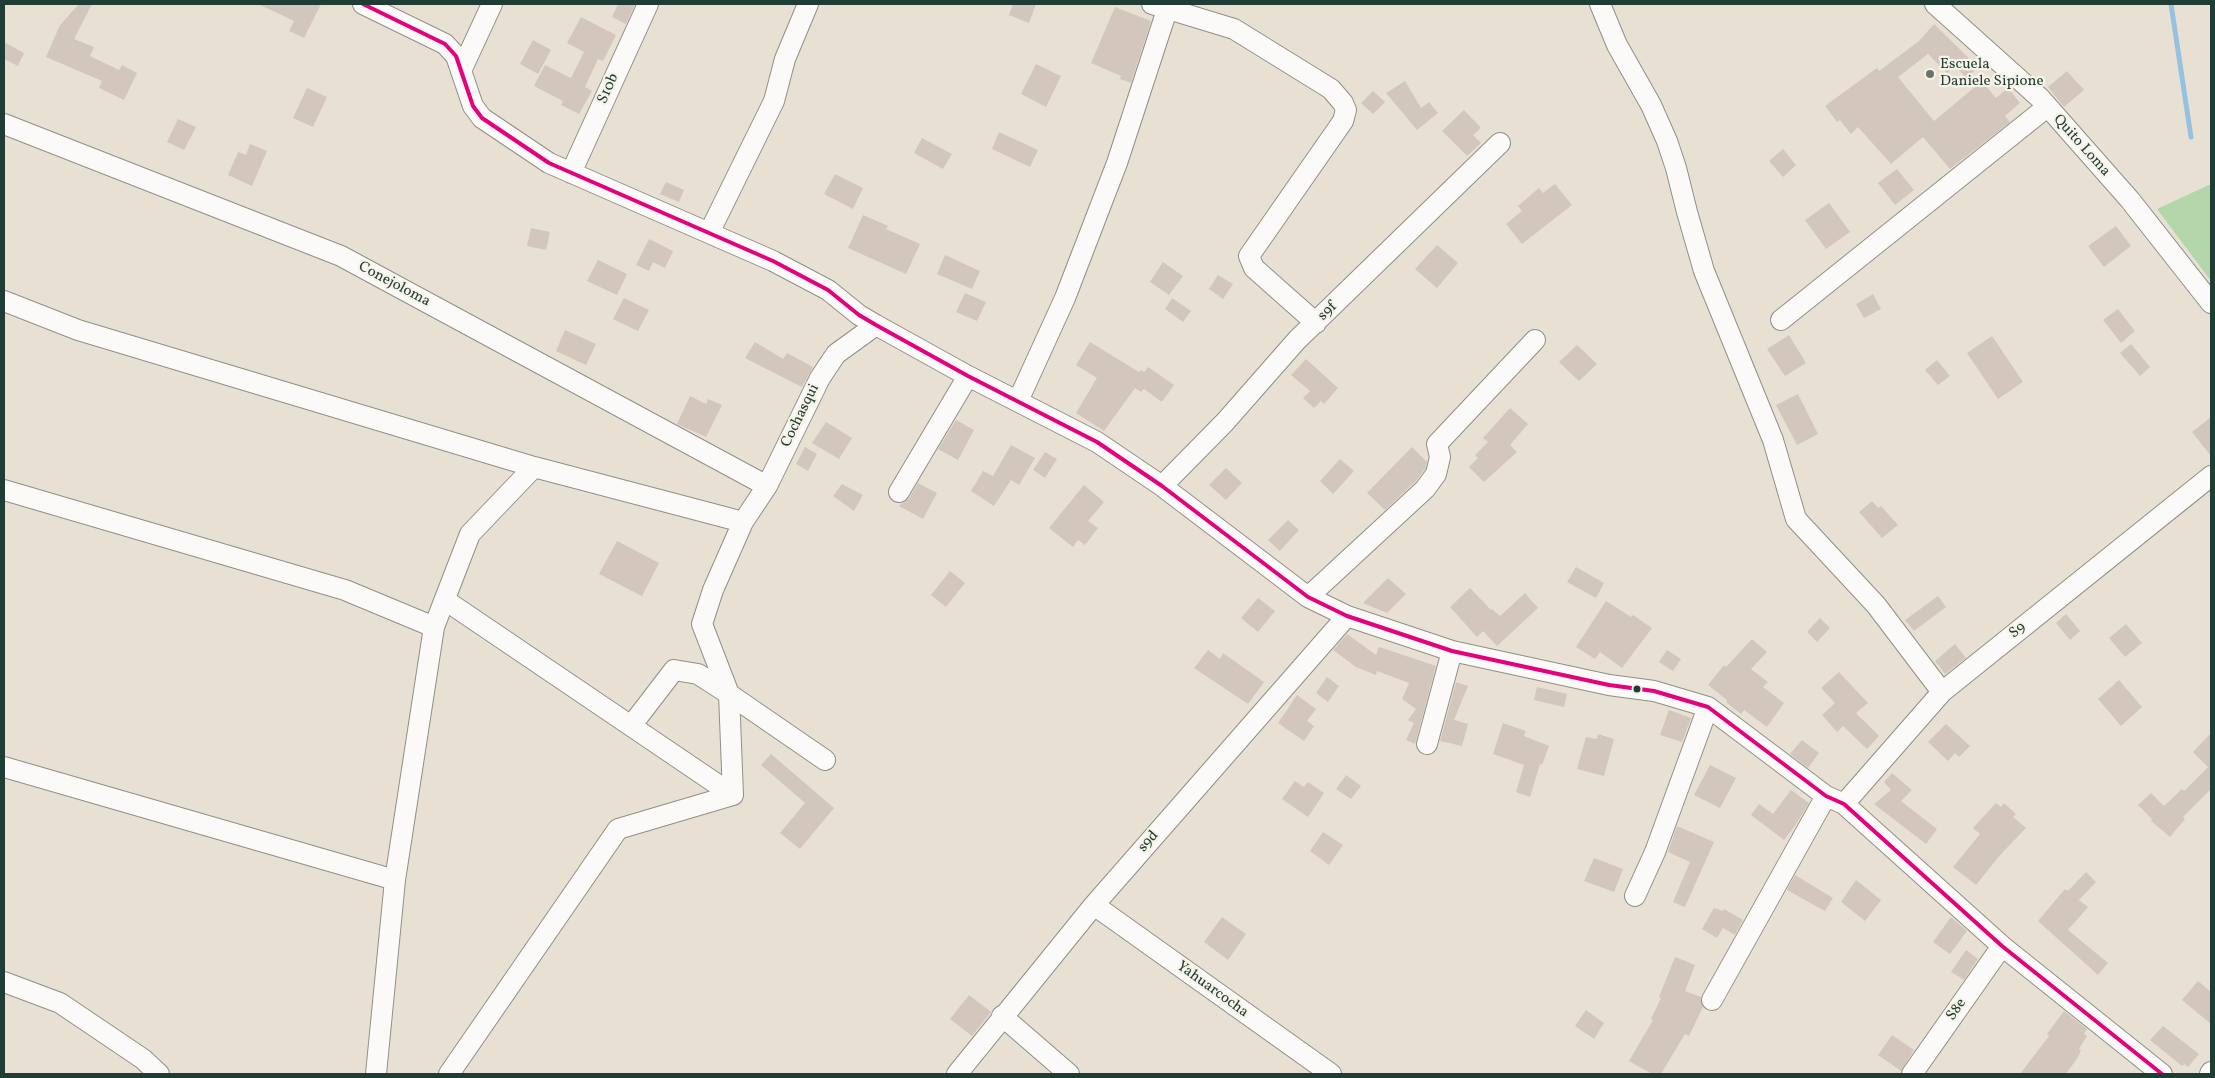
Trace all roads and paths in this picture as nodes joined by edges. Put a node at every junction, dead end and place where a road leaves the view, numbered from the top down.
1 (363, 4) edge
2 (492, 4) edge
3 (648, 4) edge
4 (808, 4) edge
5 (1600, 4) edge
6 (1935, 4) edge
7 (1160, 7) edge
8 (461, 71) junction
9 (2047, 107) junction
10 (4, 124) edge
11 (1500, 143) dead end
12 (571, 174) junction
13 (709, 233) junction
14 (4, 301) edge
15 (2211, 303) edge
16 (1781, 320) dead end
17 (1316, 323) junction
18 (876, 325) junction
19 (1535, 340) dead end
20 (968, 376) junction
21 (1018, 401) junction
22 (534, 467) junction
23 (2211, 476) edge
24 (767, 486) junction
25 (1162, 486) junction
26 (4, 490) edge
27 (899, 492) dead end
28 (744, 522) junction
29 (1308, 597) junction
30 (444, 600) junction
31 (1347, 616) junction
32 (434, 627) junction
33 (1452, 651) junction
34 (1942, 692) junction
35 (729, 694) junction
36 (1708, 707) junction
37 (631, 726) junction
38 (1427, 744) dead end
39 (825, 760) dead end
40 (4, 767) edge
41 (733, 795) junction
42 (1835, 800) junction
43 (395, 880) junction
44 (1635, 896) dead end
45 (1094, 905) junction
46 (2002, 946) junction
47 (4, 982) edge
48 (1712, 1000) dead end
49 (1002, 1016) junction
50 (159, 1074) edge
51 (376, 1074) edge
52 (449, 1074) edge
53 (957, 1074) edge
54 (1069, 1074) edge
55 (1332, 1074) edge
56 (1912, 1074) edge
57 (2162, 1074) edge

1 - 8 street
2 - 8 street
3 - 12 street, S10b
4 - 13 street
5 - 34 street
6 - 9 street, Quito Loma
7 - 17 street
7 - 21 street
8 - 12 street
9 - 15 street, Quito Loma
9 - 16 street
10 - 24 street, Conejoloma
11 - 17 street, s9f
12 - 13 street
13 - 18 street
14 - 22 street
17 - 25 street, s9f
18 - 20 street
18 - 24 street, Cochasqui
19 - 29 street
20 - 21 street
20 - 27 street
21 - 25 street
22 - 28 street
22 - 30 street
23 - 34 street, S9
24 - 28 street, Cochasqui
25 - 29 street
26 - 32 street
28 - 35 street, Cochasqui
29 - 31 street
30 - 32 street
30 - 37 street
31 - 33 street
31 - 45 street, s9d
32 - 43 street
33 - 36 street
33 - 38 street
34 - 42 street, S9
35 - 37 street
35 - 39 street
35 - 41 street, Cochasqui
36 - 42 street
36 - 44 street
37 - 41 street
40 - 43 street
41 - 52 street
42 - 46 street
42 - 48 street, S9
43 - 51 street
45 - 49 street, s9d
45 - 55 street, Yahuarcocha
46 - 56 street, S8e
46 - 57 street
47 - 50 street
49 - 53 street, s9d
49 - 54 street

